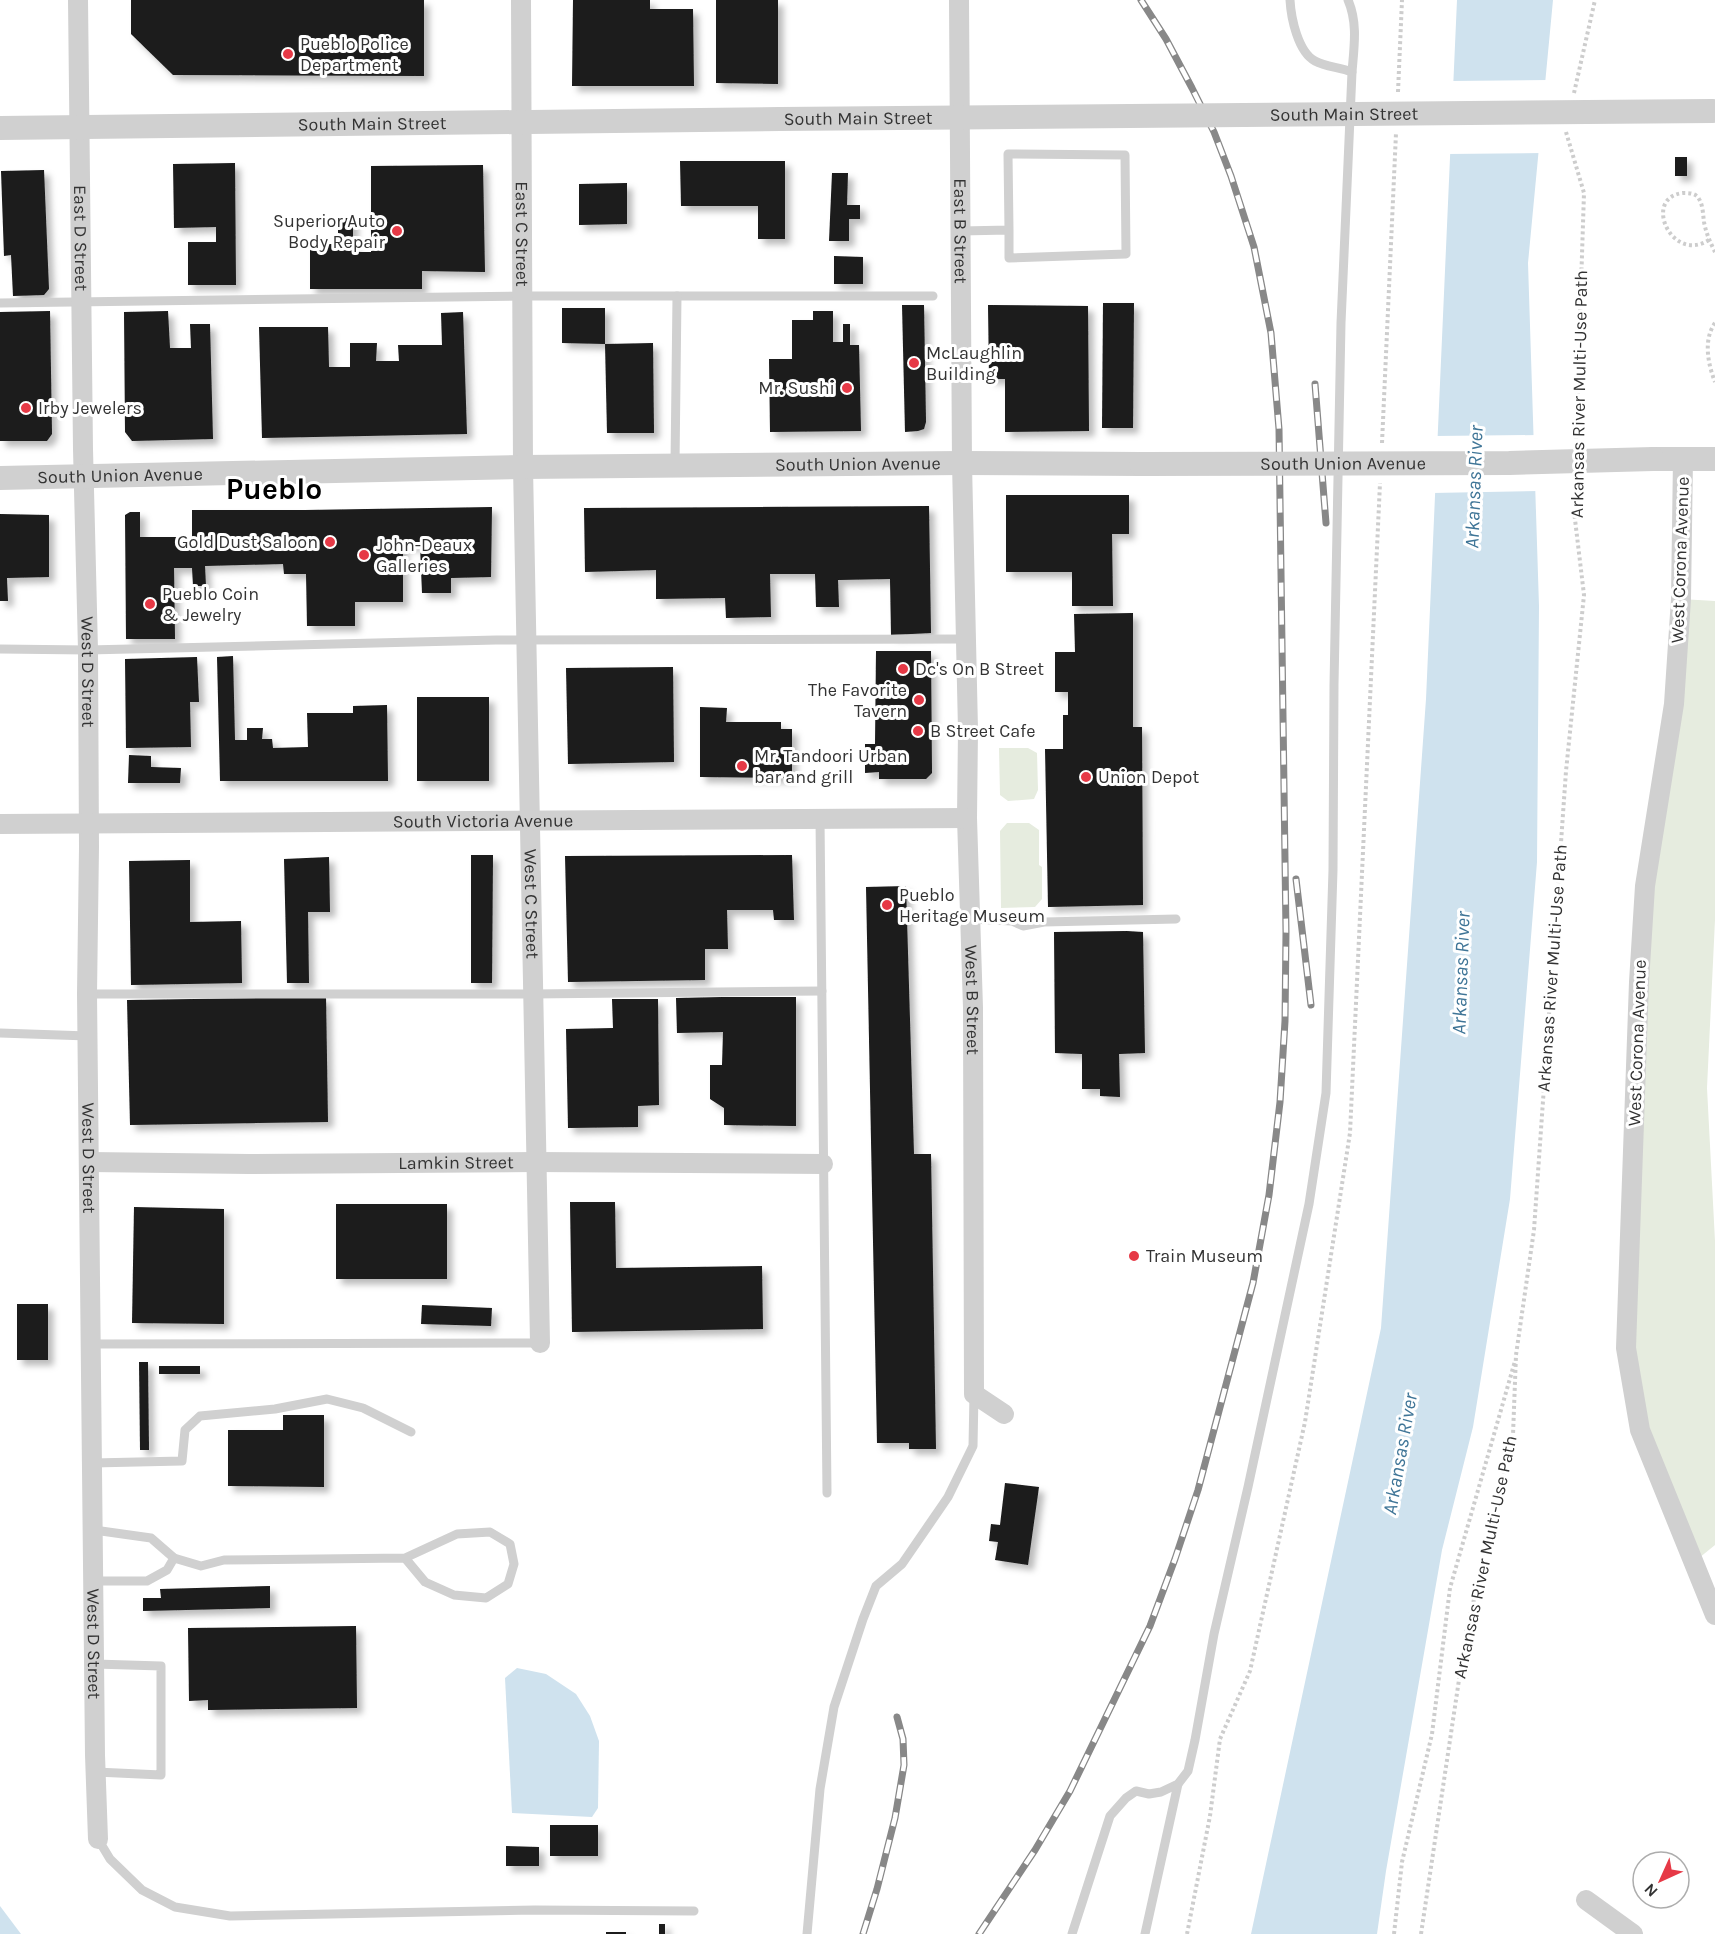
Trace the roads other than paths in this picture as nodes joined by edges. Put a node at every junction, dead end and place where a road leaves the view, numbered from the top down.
1 (78, 0) edge
2 (521, 0) edge
3 (959, 0) edge
4 (1290, 0) edge
5 (1348, 0) edge
6 (1355, 0) edge
7 (1354, 13) junction
8 (1352, 72) junction
9 (1714, 111) edge
10 (522, 122) junction
11 (80, 127) junction
12 (0, 128) edge
13 (1008, 230) junction
14 (961, 231) junction
15 (523, 296) junction
16 (677, 296) junction
17 (933, 296) dead end
18 (0, 303) edge
19 (82, 303) junction
20 (1683, 458) junction
21 (1715, 459) edge
22 (962, 463) junction
23 (675, 465) junction
24 (523, 467) junction
25 (84, 477) junction
26 (0, 478) edge
27 (965, 639) junction
28 (526, 640) junction
29 (0, 650) edge
30 (88, 650) junction
31 (967, 818) junction
32 (820, 819) junction
33 (529, 821) junction
34 (0, 824) edge
35 (89, 824) junction
36 (970, 919) junction
37 (1176, 919) dead end
38 (822, 991) junction
39 (87, 994) junction
40 (532, 994) junction
41 (0, 1033) edge
42 (88, 1036) junction
43 (90, 1162) junction
44 (536, 1162) junction
45 (823, 1164) junction
46 (540, 1343) joint
47 (92, 1344) junction
48 (975, 1394) junction
49 (1004, 1414) dead end
50 (411, 1432) dead end
51 (93, 1463) junction
52 (827, 1493) dead end
53 (94, 1530) junction
54 (174, 1558) junction
55 (405, 1558) junction
56 (94, 1581) junction
57 (1715, 1615) edge
58 (95, 1664) junction
59 (96, 1772) junction
60 (1178, 1784) junction
61 (98, 1839) joint
62 (1586, 1900) dead end
63 (694, 1911) dead end
64 (807, 1934) edge
65 (1072, 1934) edge
66 (1145, 1934) edge
67 (1633, 1934) edge

1 - 11 street, East D Street
2 - 10 street, East C Street
3 - 14 street, East B Street
4 - 8 lane
5 - 7 lane
6 - 7 lane
7 - 8 lane
8 - 60 lane
9 - 10 street, South Main Street, bridge
10 - 11 street, South Main Street
10 - 15 street, East C Street
11 - 12 street, South Main Street
11 - 19 street, East D Street
13 - 13 lane
13 - 14 lane
14 - 22 street, East B Street
15 - 16 lane
15 - 19 lane
15 - 24 street, East C Street
16 - 17 lane
16 - 23 lane
18 - 19 lane
19 - 25 street, East D Street
20 - 21 street, South Union Avenue
20 - 22 street, South Union Avenue, bridge
20 - 57 street, West Corona Avenue
22 - 23 street, South Union Avenue
22 - 27 street, West B Street
23 - 24 street, South Union Avenue
24 - 25 street, South Union Avenue
24 - 28 street, West C Street
25 - 26 street, South Union Avenue
25 - 30 street, West D Street
27 - 28 lane
27 - 31 street, West B Street
28 - 30 lane
28 - 33 street, West C Street
29 - 30 lane
30 - 35 street, West D Street
31 - 32 street, South Victoria Avenue
31 - 36 street, West B Street
32 - 33 street, South Victoria Avenue
32 - 38 lane
33 - 35 street, South Victoria Avenue
33 - 40 street, West C Street
34 - 35 street, South Victoria Avenue
35 - 39 street, West D Street
36 - 37 lane
36 - 48 street, West B Street
38 - 40 lane
38 - 45 lane
39 - 40 lane
39 - 42 street, West D Street
40 - 44 street, West C Street
41 - 42 lane
42 - 43 street, West D Street
43 - 44 street, Lamkin Street
43 - 47 street, West D Street
44 - 45 street, Lamkin Street
44 - 46 street, West C Street
45 - 52 lane
46 - 47 lane
47 - 51 street, West D Street
48 - 49 street
48 - 64 lane
50 - 51 lane
51 - 53 street, West D Street
53 - 54 lane
53 - 56 street, West D Street
54 - 55 lane
54 - 56 lane
55 - 55 lane
56 - 58 street, West D Street
58 - 59 street, West D Street
58 - 59 lane
59 - 61 street, West D Street
60 - 65 lane
60 - 66 lane
61 - 63 lane
62 - 67 street

